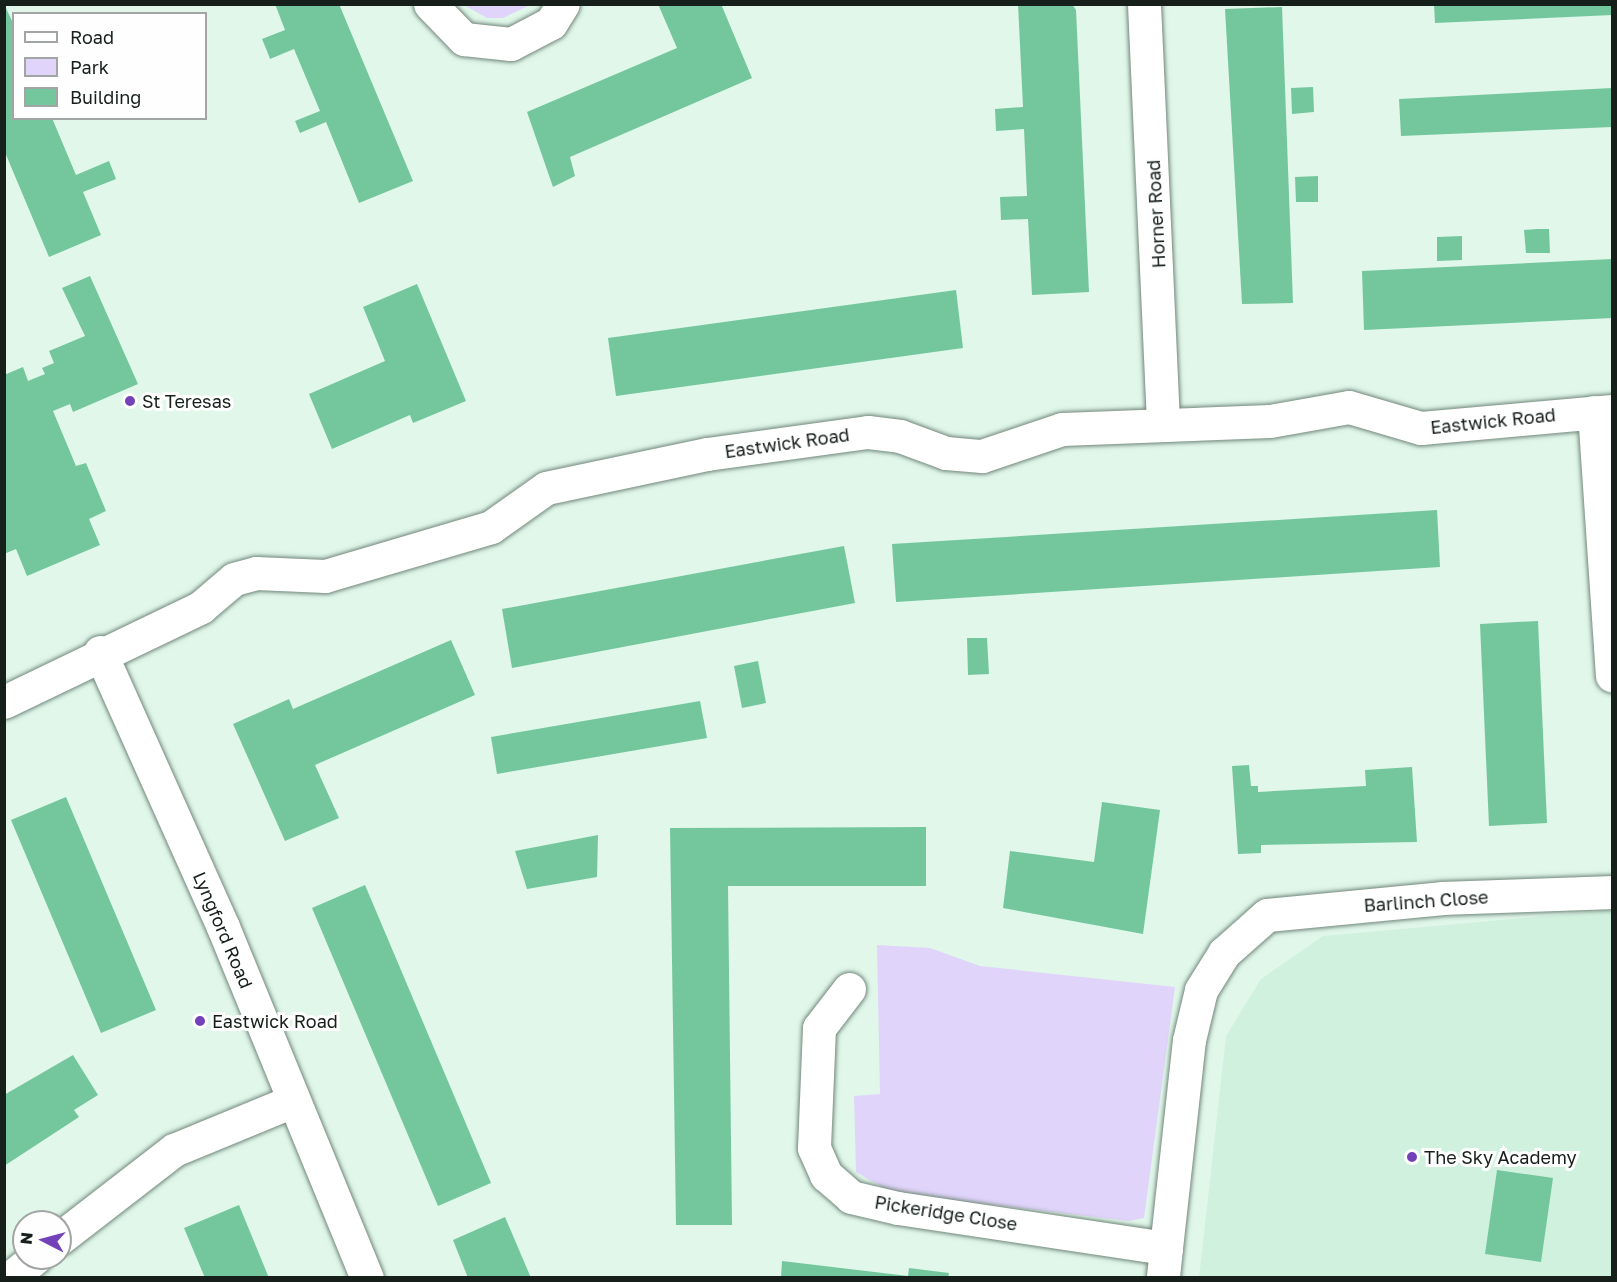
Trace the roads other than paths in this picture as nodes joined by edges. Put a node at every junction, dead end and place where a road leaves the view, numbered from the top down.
1 (430, 4) edge
2 (562, 4) edge
3 (1144, 4) edge
4 (1603, 411) edge
5 (1163, 424) junction
6 (100, 652) junction
7 (1612, 675) edge
8 (4, 702) edge
9 (1612, 892) edge
10 (1246, 933) joint
11 (849, 988) dead end
12 (293, 1101) junction
13 (72, 1229) edge
14 (1164, 1263) edge
15 (367, 1278) edge

1 - 2 street
3 - 5 street, Horner Road
4 - 5 street, Eastwick Road
4 - 7 street
5 - 6 street, Eastwick Road
6 - 8 street, Eastwick Road
6 - 12 street, Lyngford Road
9 - 10 street, Barlinch Close
10 - 14 street, Pickeridge Close
11 - 14 street, Pickeridge Close
12 - 13 street
12 - 15 street, Lyngford Road

